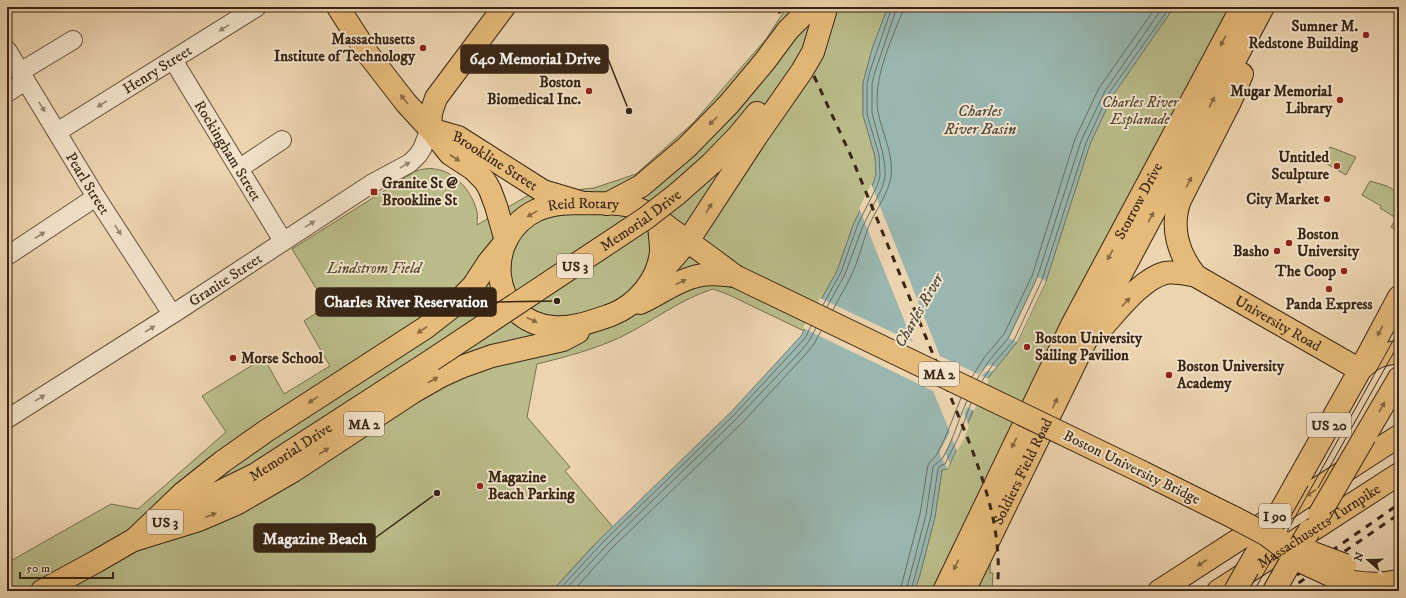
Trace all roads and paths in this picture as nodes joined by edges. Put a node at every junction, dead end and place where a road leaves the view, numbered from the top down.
1 (338, 7) edge
2 (504, 7) edge
3 (1242, 7) edge
4 (1264, 7) edge
5 (819, 8) edge
6 (250, 9) edge
7 (72, 40) dead end
8 (7, 50) edge
9 (173, 60) junction
10 (23, 76) junction
11 (7, 93) edge
12 (430, 129) junction
13 (57, 132) junction
14 (282, 140) dead end
15 (240, 168) junction
16 (96, 196) junction
17 (583, 203) junction
18 (607, 204) junction
19 (659, 221) junction
20 (283, 241) junction
21 (506, 241) junction
22 (688, 241) junction
23 (1179, 246) junction
24 (7, 256) edge
25 (736, 276) junction
26 (1196, 276) junction
27 (1143, 284) junction
28 (641, 294) junction
29 (1399, 297) edge
30 (620, 311) junction
31 (172, 314) junction
32 (598, 319) junction
33 (1080, 351) junction
34 (1399, 352) edge
35 (1360, 370) junction
36 (1399, 378) edge
37 (1038, 395) joint
38 (7, 419) edge
39 (1399, 436) edge
40 (1399, 474) edge
41 (1267, 535) junction
42 (134, 540) junction
43 (1297, 552) junction
44 (1399, 566) edge
45 (1338, 570) junction
46 (1399, 581) edge
47 (42, 591) edge
48 (944, 591) edge
49 (964, 591) edge
50 (1159, 591) edge
51 (1218, 591) edge
52 (1235, 591) edge
53 (1274, 591) edge
54 (1344, 591) edge

12 -> 1 main road, Brookline Street
2 - 12 main road
3 -> 37 main road, Storrow Drive
23 -> 4 main road
33 -> 4 main road, Storrow Drive
5 -> 18 main road
22 -> 5 main road
5 - 42 main road, Memorial Drive / US 3
6 -> 9 street, Henry Street
7 - 10 street
8 - 10 street, Pearl Street
9 -> 13 street, Henry Street
9 - 15 street, Rockingham Street
10 - 11 street
10 -> 13 street, Pearl Street
12 - 17 main road, Brookline Street
20 -> 12 street, Granite Street
12 -> 21 main road, Brookline Street
13 - 16 street, Pearl Street
14 - 15 street
15 - 20 street, Rockingham Street
24 -> 16 street
16 -> 31 street, Pearl Street
17 - 18 main road, Reid Rotary / MA 2
17 -> 21 main road, Reid Rotary / MA 2
18 - 19 main road, Reid Rotary / MA 2
19 - 22 main road, Boston University Bridge / MA 2
19 - 28 main road, Reid Rotary
20 - 31 street, Granite Street
21 -> 32 main road, Reid Rotary
21 -> 42 main road, MA 2
22 - 25 main road, Boston University Bridge / MA 2
22 - 28 main road
23 - 26 main road
23 - 27 main road
30 -> 25 main road, Boston University Bridge / MA 2
25 - 41 main road, Boston University Bridge / MA 2, bridge
26 - 27 main road
26 - 35 main road, University Road
33 -> 27 main road
28 - 30 main road, Reid Rotary
29 -> 35 main road, US 20
30 - 32 main road, Reid Rotary / MA 2
38 -> 31 street, Granite Street
42 -> 32 main road, MA 2
49 -> 33 main road, Soldiers Field Road
34 - 35 main road
35 - 41 main road, US 20, bridge
43 -> 36 main road, US 20, bridge
37 -> 48 main road, Soldiers Field Road
39 -> 50 main road, Massachusetts Turnpike / I 90
40 - 51 main road, Massachusetts Turnpike / I 90
41 - 43 main road, MA 2, bridge
41 - 52 main road, US 20, bridge
42 - 47 main road, Memorial Drive / US 3
43 - 45 main road, bridge
43 - 53 main road, US 20, bridge
44 - 45 main road
45 - 46 main road
45 - 54 street

